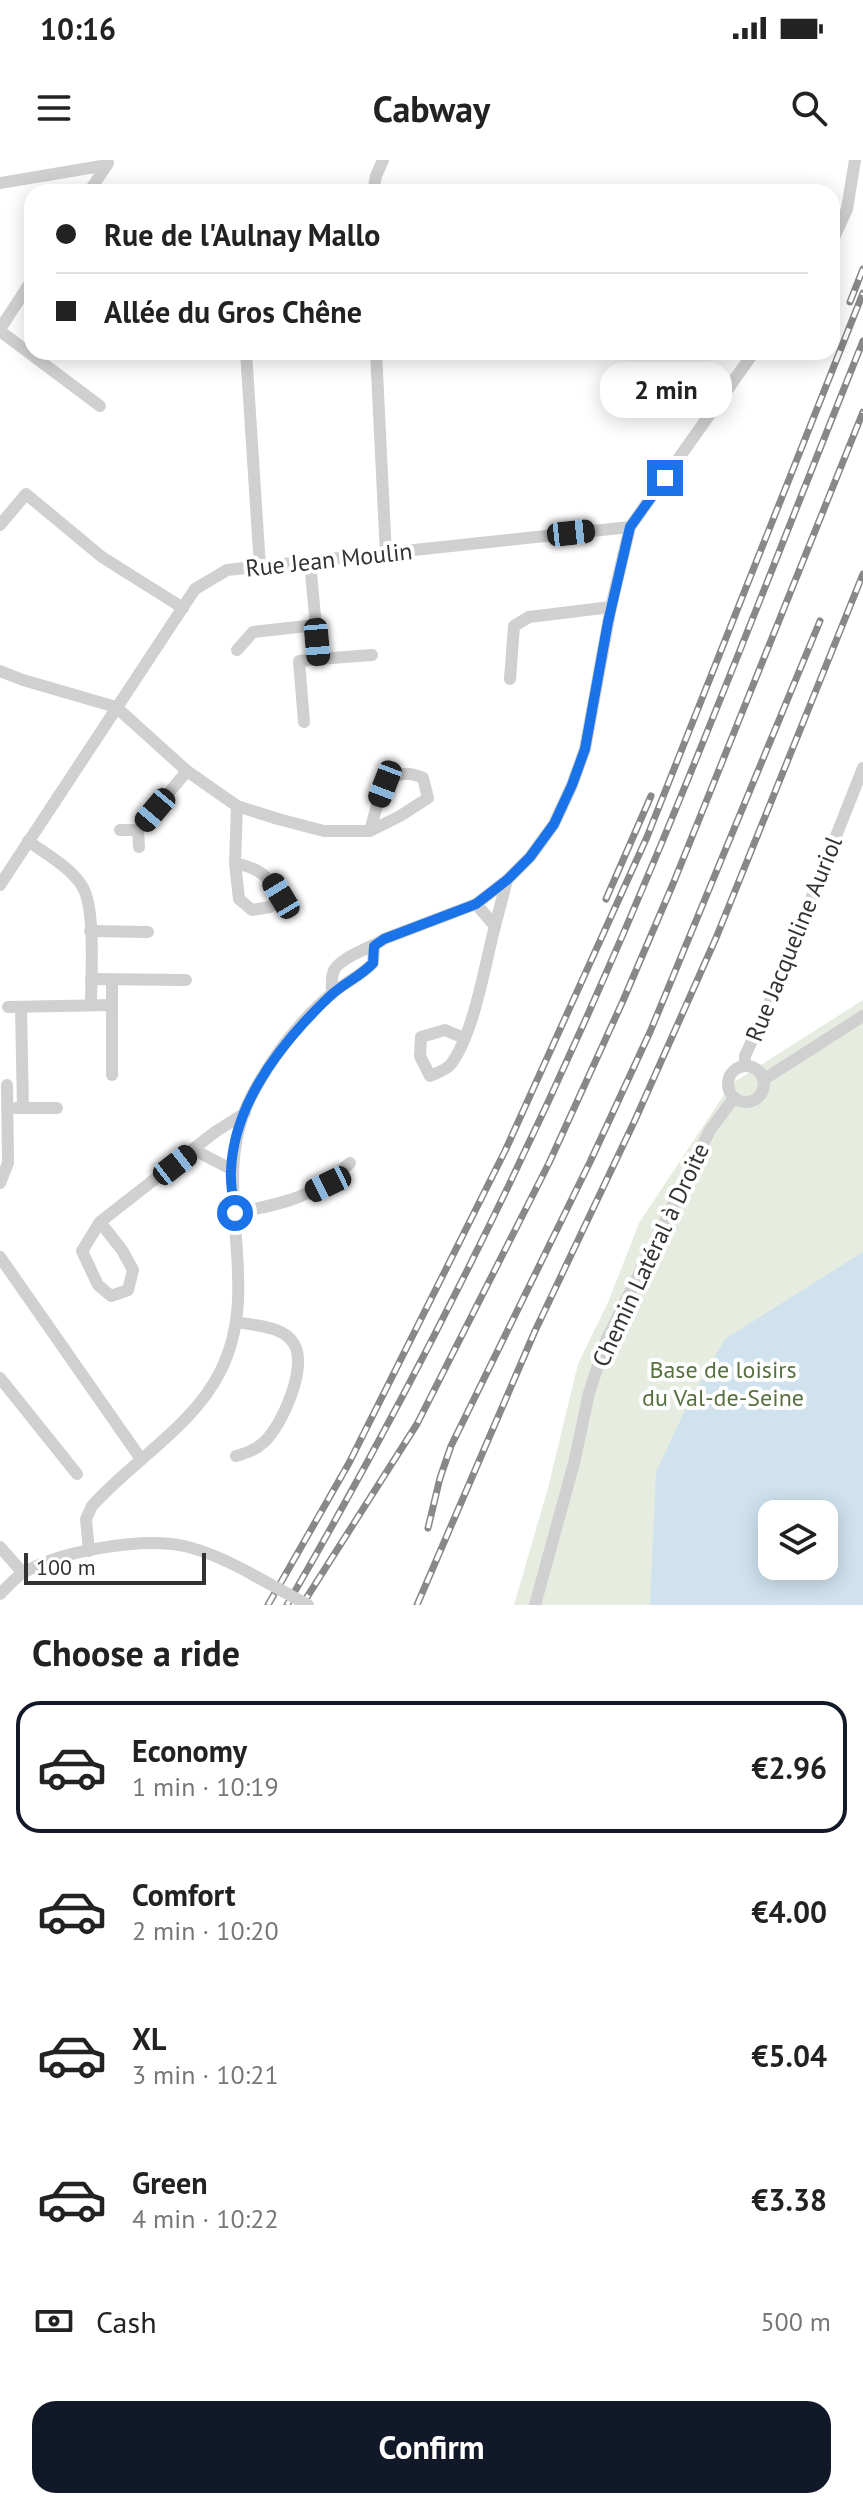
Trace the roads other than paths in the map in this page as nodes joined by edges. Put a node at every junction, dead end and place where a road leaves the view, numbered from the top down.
1 (383, 160) edge
2 (855, 160) edge
3 (108, 162) edge
4 (0, 183) edge
5 (94, 184) edge
6 (376, 184) edge
7 (840, 224) edge
8 (24, 292) edge
9 (0, 330) edge
10 (24, 348) edge
11 (39, 360) edge
12 (247, 360) edge
13 (376, 360) edge
14 (748, 360) edge
15 (100, 406) dead end
16 (0, 525) edge
17 (630, 527) junction
18 (386, 555) junction
19 (310, 562) junction
20 (260, 567) junction
21 (611, 607) junction
22 (183, 608) junction
23 (316, 625) junction
24 (237, 650) dead end
25 (372, 655) dead end
26 (319, 659) junction
27 (0, 671) edge
28 (510, 679) dead end
29 (116, 707) junction
30 (304, 722) dead end
31 (863, 768) edge
32 (187, 771) junction
33 (237, 806) junction
34 (120, 830) dead end
35 (138, 830) junction
36 (370, 831) junction
37 (28, 841) junction
38 (139, 847) dead end
39 (235, 863) dead end
40 (507, 880) junction
41 (0, 885) edge
42 (476, 904) junction
43 (495, 926) junction
44 (90, 931) junction
45 (148, 932) dead end
46 (374, 946) junction
47 (91, 979) junction
48 (112, 980) junction
49 (186, 980) dead end
50 (332, 994) junction
51 (91, 1005) junction
52 (112, 1005) junction
53 (863, 1016) edge
54 (464, 1038) dead end
55 (745, 1066) junction
56 (112, 1075) dead end
57 (763, 1080) junction
58 (3, 1085) edge
59 (23, 1085) junction
60 (734, 1098) junction
61 (23, 1108) junction
62 (57, 1108) dead end
63 (8, 1109) junction
64 (245, 1113) junction
65 (194, 1150) junction
66 (350, 1163) dead end
67 (231, 1169) junction
68 (0, 1183) edge
69 (235, 1213) junction
70 (100, 1222) junction
71 (0, 1257) edge
72 (237, 1322) junction
73 (0, 1378) edge
74 (236, 1456) dead end
75 (141, 1459) junction
76 (77, 1474) dead end
77 (0, 1547) edge
78 (89, 1551) junction
79 (23, 1573) junction
80 (0, 1594) edge
81 (308, 1605) edge
82 (535, 1605) edge

1 - 6 street
2 - 7 street
3 - 4 street
3 - 5 street
8 - 9 street
9 - 10 street
11 - 15 street
12 - 20 street
13 - 18 street
14 - 17 street
16 - 22 street
17 - 18 street, Rue Jean Moulin
17 - 21 street
18 - 19 street, Rue Jean Moulin
19 - 20 street, Rue Jean Moulin
19 - 23 street
20 - 22 street, Rue Jean Moulin
21 - 28 street
21 - 40 street
22 - 29 street, Rue Jean Moulin
23 - 24 street
23 - 26 street
25 - 26 street
26 - 30 street
27 - 29 street
29 - 32 street
29 - 37 street, Rue Jean Moulin
31 - 55 street, Rue Jacqueline Auriol
32 - 33 street
32 - 35 street
33 - 36 street
33 - 39 street
34 - 35 street
35 - 38 street
36 - 36 street
37 - 41 street, Rue Jean Moulin
37 - 44 street
40 - 42 street
40 - 43 street
42 - 43 street
42 - 46 street
43 - 54 street
44 - 45 street
44 - 47 street
46 - 50 street
46 - 50 street
47 - 48 street
47 - 51 street
48 - 49 street
48 - 52 street
50 - 64 street
51 - 52 street
51 - 59 street
52 - 56 street
53 - 57 street
55 - 57 street
55 - 60 street, Chemin Latéral à Droite
57 - 60 street
58 - 59 street
58 - 63 street
59 - 61 street
60 - 82 street, Chemin Latéral à Droite
61 - 62 street
61 - 63 street
63 - 68 street
64 - 65 street
64 - 67 street
65 - 67 street
65 - 70 street
66 - 69 street
67 - 69 street
69 - 72 street
70 - 70 street
71 - 75 street
72 - 74 street
72 - 75 street
73 - 76 street
75 - 78 street
77 - 79 street
78 - 79 street
78 - 81 street, bridge
79 - 80 street

